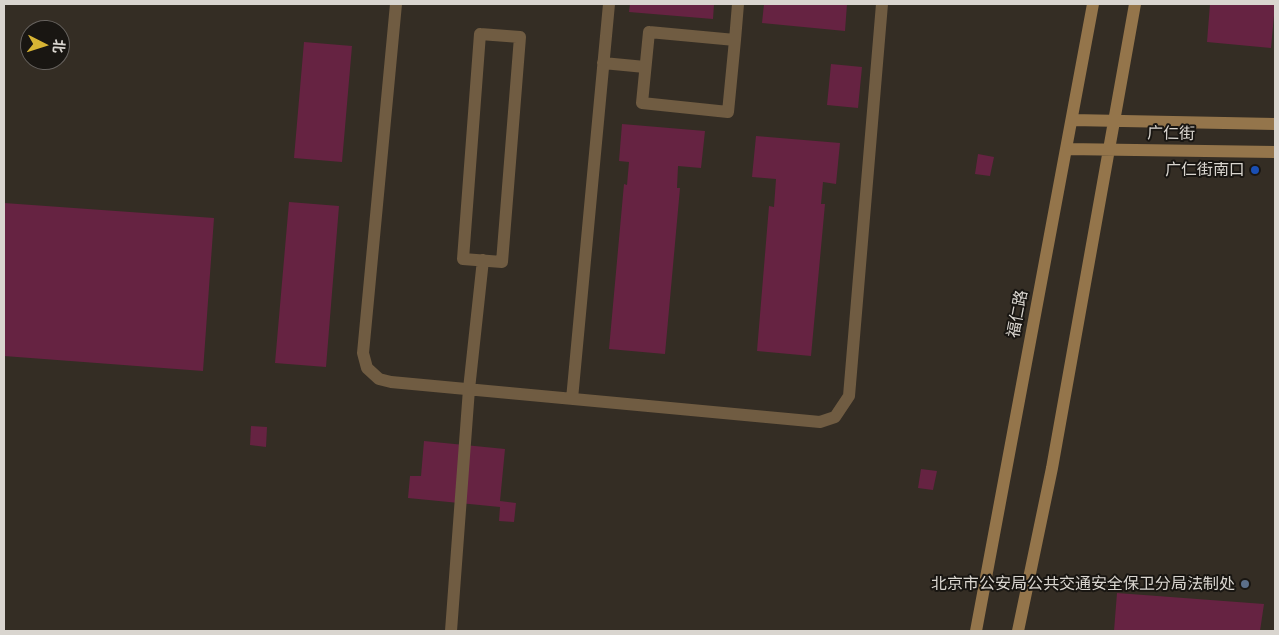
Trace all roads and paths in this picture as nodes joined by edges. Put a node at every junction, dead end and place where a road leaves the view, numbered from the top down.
1 (396, 4) edge
2 (609, 4) edge
3 (738, 4) edge
4 (882, 4) edge
5 (1094, 4) edge
6 (1135, 4) edge
7 (735, 40) junction
8 (604, 62) junction
9 (645, 67) junction
10 (1072, 120) junction
11 (1114, 121) junction
12 (1275, 124) edge
13 (1066, 149) junction
14 (1109, 150) junction
15 (1275, 152) edge
16 (483, 260) junction
17 (469, 389) junction
18 (572, 399) junction
19 (452, 631) edge
20 (976, 631) edge
21 (1018, 631) edge

1 - 17 street
2 - 8 street
3 - 7 street
4 - 18 street
5 - 10 main road, 福仁路
6 - 11 main road
7 - 9 street
7 - 9 street
8 - 9 street
8 - 18 street
10 - 11 main road, 广仁街
10 - 13 main road, 福仁路
11 - 12 main road, 广仁街
11 - 14 main road
13 - 14 main road, 广仁街
13 - 20 main road, 福仁路
14 - 15 main road, 广仁街
14 - 21 main road
16 - 16 street
16 - 17 street
17 - 18 street
17 - 19 street

